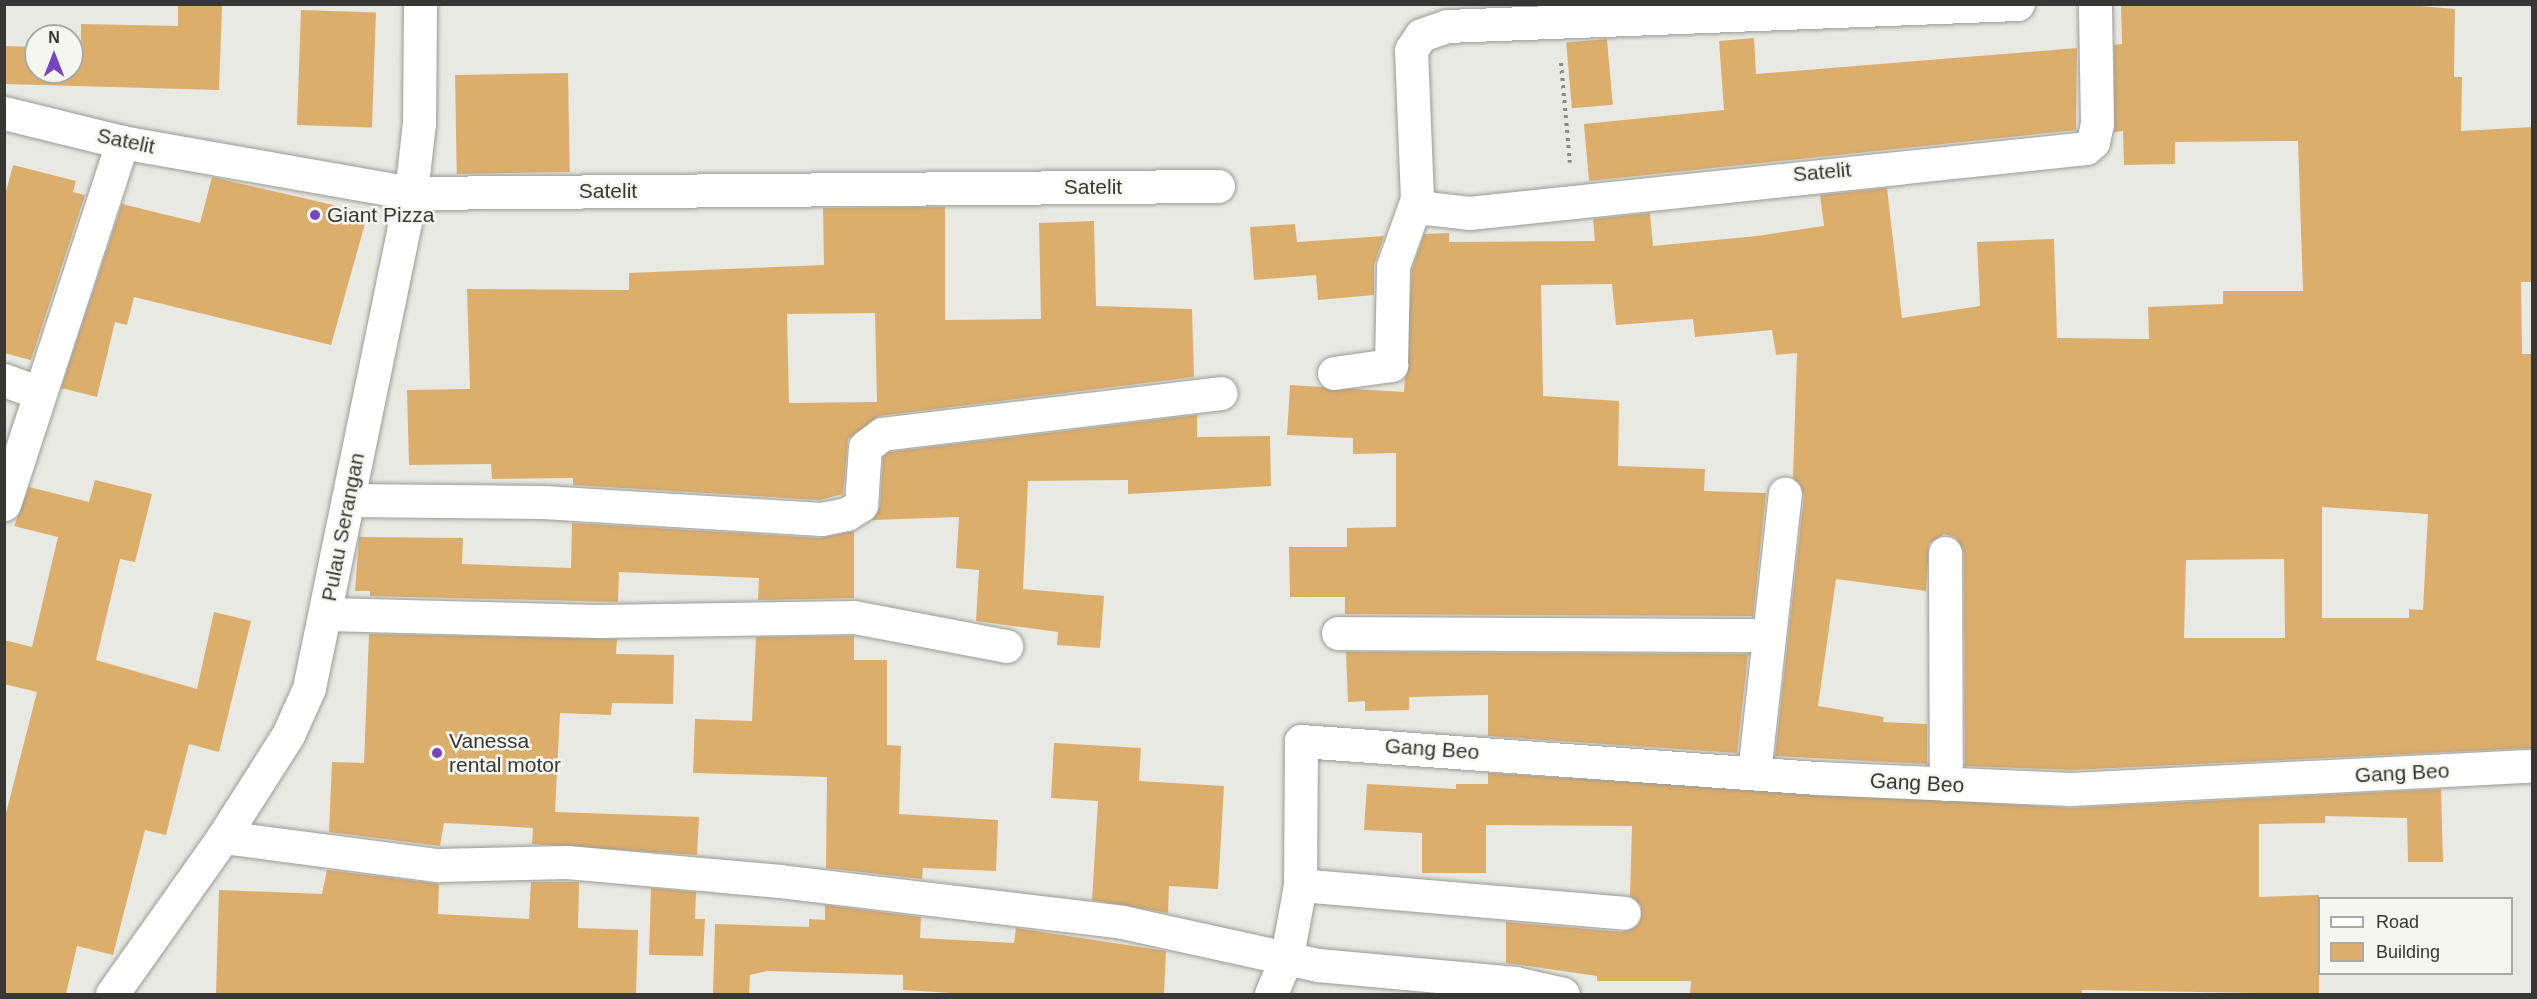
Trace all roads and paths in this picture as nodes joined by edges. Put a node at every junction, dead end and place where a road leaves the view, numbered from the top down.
1 (420, 4) edge
2 (2018, 4) edge
3 (2095, 4) edge
4 (1558, 22) junction
5 (4, 113) edge
6 (122, 142) junction
7 (1218, 186) dead end
8 (411, 193) junction
9 (1417, 198) junction
10 (1573, 199) junction
11 (1334, 373) dead end
12 (4, 380) edge
13 (40, 393) junction
14 (1221, 393) dead end
15 (1785, 494) dead end
16 (348, 500) junction
17 (4, 504) edge
18 (1945, 553) dead end
19 (327, 614) junction
20 (1338, 633) dead end
21 (1768, 635) junction
22 (1006, 646) dead end
23 (2532, 766) edge
24 (1754, 773) junction
25 (1946, 784) junction
26 (223, 837) junction
27 (1300, 885) junction
28 (1624, 913) dead end
29 (1287, 956) junction
30 (111, 994) edge
31 (1271, 994) edge
32 (1563, 994) edge

1 - 8 street, Pulau Serangan
2 - 4 street
3 - 10 street, Satelit
4 - 9 street
4 - 10 path
5 - 6 street, Satelit
6 - 8 street, Satelit
6 - 13 street
7 - 8 street, Satelit
8 - 16 street, Pulau Serangan
9 - 10 street, Satelit
9 - 11 street
12 - 13 street
13 - 17 street
14 - 16 street
15 - 21 street
16 - 19 street, Pulau Serangan
18 - 25 street
19 - 22 street
19 - 26 street, Pulau Serangan
20 - 21 street
21 - 24 street
23 - 25 street, Gang Beo
24 - 25 street, Gang Beo
24 - 27 street, Gang Beo
26 - 29 street
26 - 30 street, Pulau Serangan
27 - 28 street
27 - 29 street
29 - 31 street
29 - 32 street

